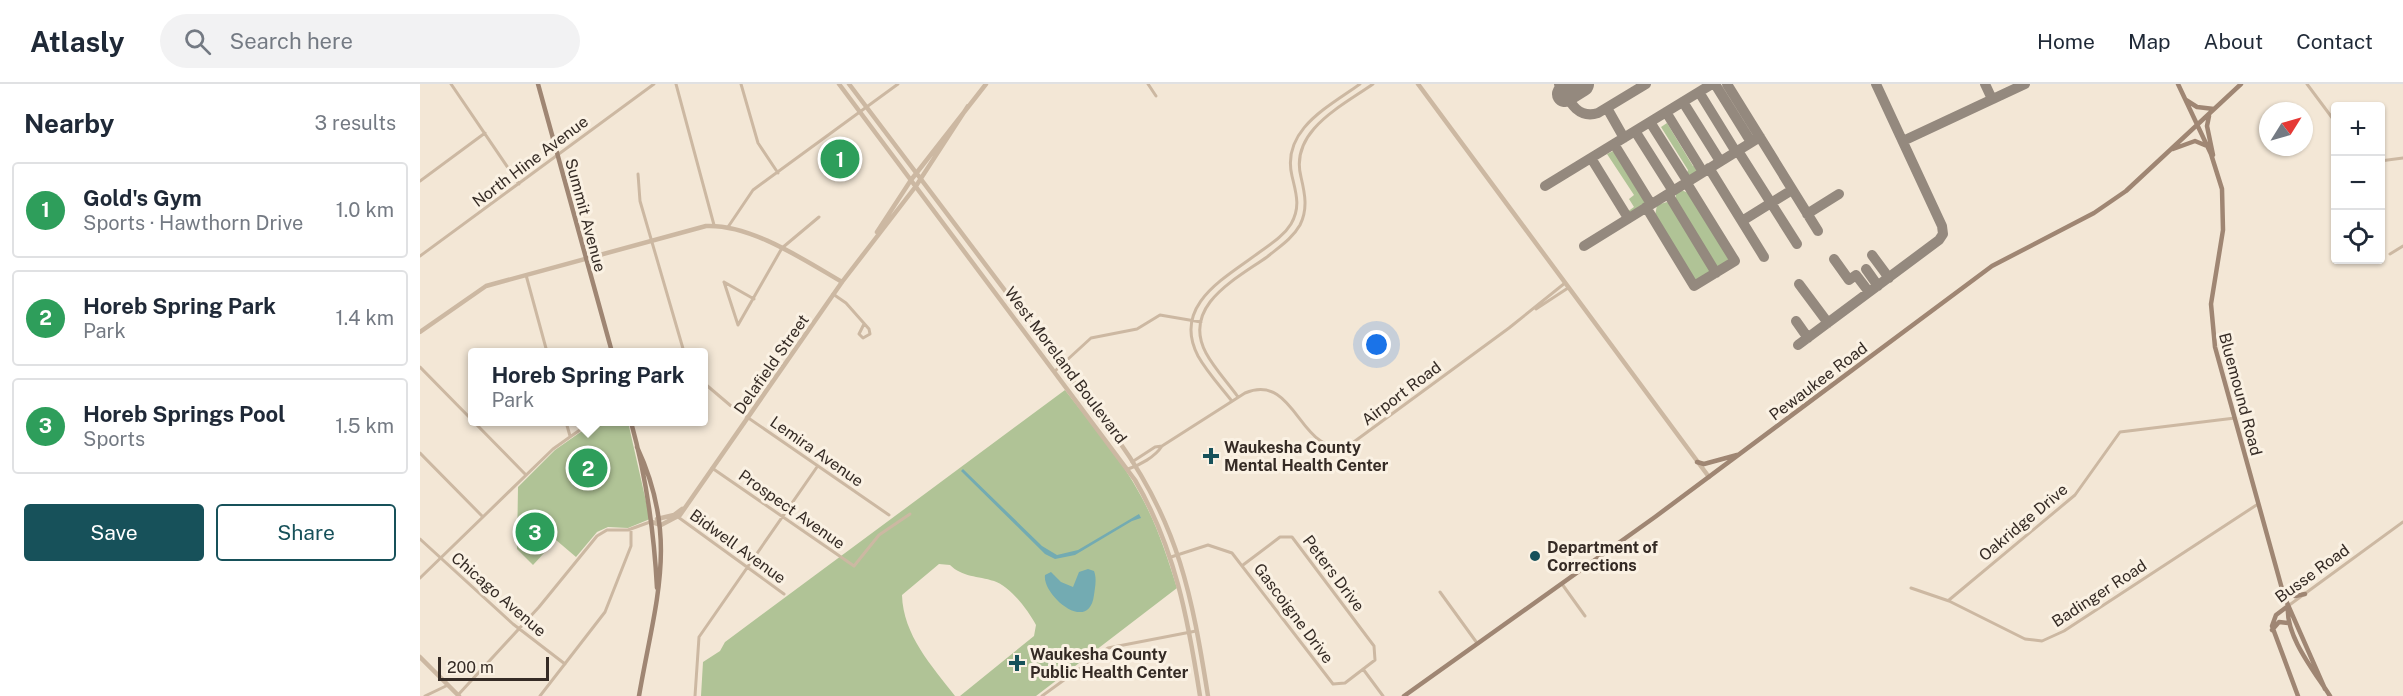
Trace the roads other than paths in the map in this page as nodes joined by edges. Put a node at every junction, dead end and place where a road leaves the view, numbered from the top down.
1 (451, 84) edge
2 (538, 84) edge
3 (654, 84) edge
4 (676, 84) edge
5 (741, 84) edge
6 (839, 84) edge
7 (849, 84) edge
8 (898, 84) edge
9 (986, 84) edge
10 (1148, 84) edge
11 (1362, 84) edge
12 (1374, 84) edge
13 (1418, 84) edge
14 (2178, 84) edge
15 (2241, 84) edge
16 (2307, 84) edge
17 (1367, 89) junction
18 (1156, 96) dead end
19 (2185, 100) junction
20 (868, 108) junction
21 (2213, 110) junction
22 (861, 113) junction
23 (2331, 116) edge
24 (2198, 125) junction
25 (886, 132) junction
26 (485, 133) junction
27 (879, 137) junction
28 (1303, 144) junction
29 (1293, 145) junction
30 (2209, 147) junction
31 (2170, 150) junction
32 (902, 154) junction
33 (557, 155) junction
34 (2213, 158) junction
35 (2403, 158) edge
36 (896, 159) junction
37 (931, 159) junction
38 (2385, 160) edge
39 (778, 173) junction
40 (917, 173) junction
41 (638, 174) dead end
42 (921, 179) junction
43 (911, 180) junction
44 (420, 181) edge
45 (519, 184) junction
46 (916, 186) junction
47 (1305, 194) junction
48 (1297, 195) junction
49 (898, 198) junction
50 (904, 202) junction
51 (941, 206) junction
52 (935, 212) junction
53 (890, 215) junction
54 (819, 217) dead end
55 (954, 223) junction
56 (714, 225) junction
57 (728, 227) junction
58 (947, 228) junction
59 (651, 240) junction
60 (2403, 246) edge
61 (782, 248) junction
62 (1265, 248) junction
63 (2390, 254) dead end
64 (1270, 255) junction
65 (420, 256) edge
66 (586, 258) junction
67 (982, 260) junction
68 (1247, 261) junction
69 (975, 265) junction
70 (1252, 268) junction
71 (526, 275) junction
72 (842, 282) junction
73 (1567, 285) junction
74 (833, 294) junction
75 (1010, 296) junction
76 (754, 299) junction
77 (1003, 301) junction
78 (1192, 320) junction
79 (1200, 322) junction
80 (864, 324) dead end
81 (1033, 328) junction
82 (420, 332) edge
83 (1026, 333) junction
84 (546, 348) edge
85 (611, 348) edge
86 (683, 348) edge
87 (1213, 363) junction
88 (1062, 366) junction
89 (420, 367) edge
90 (1207, 368) junction
91 (1055, 371) junction
92 (708, 386) edge
93 (1238, 397) junction
94 (1231, 401) junction
95 (468, 416) edge
96 (748, 418) junction
97 (2235, 418) junction
98 (478, 426) edge
99 (567, 426) edge
100 (585, 426) edge
101 (632, 426) edge
102 (1108, 428) junction
103 (1102, 433) junction
104 (570, 436) junction
105 (637, 447) junction
106 (420, 453) edge
107 (1740, 454) junction
108 (1697, 462) junction
109 (1135, 464) junction
110 (818, 466) junction
111 (712, 468) junction
112 (1128, 469) junction
113 (526, 474) junction
114 (1709, 477) junction
115 (1151, 492) junction
116 (1144, 495) junction
117 (2258, 504) junction
118 (685, 506) junction
119 (910, 514) dead end
120 (889, 515) dead end
121 (483, 517) junction
122 (659, 517) junction
123 (678, 517) junction
124 (782, 517) junction
125 (652, 522) junction
126 (2403, 522) edge
127 (661, 525) junction
128 (631, 530) junction
129 (420, 539) edge
130 (1179, 554) junction
131 (1171, 557) junction
132 (440, 558) junction
133 (1243, 565) junction
134 (747, 567) junction
135 (420, 578) edge
136 (1562, 584) junction
137 (2281, 587) junction
138 (1911, 588) dead end
139 (1440, 592) dead end
140 (784, 594) dead end
141 (2305, 594) junction
142 (658, 599) junction
143 (1192, 600) junction
144 (1949, 601) junction
145 (1184, 602) junction
146 (2288, 606) junction
147 (1585, 616) dead end
148 (2290, 624) junction
149 (519, 628) junction
150 (2272, 630) junction
151 (1198, 631) junction
152 (1190, 632) junction
153 (1477, 643) junction
154 (420, 657) edge
155 (565, 664) junction
156 (1363, 669) junction
157 (448, 685) junction
158 (2325, 689) junction
159 (458, 695) edge
160 (425, 696) edge
161 (540, 696) edge
162 (639, 696) edge
163 (695, 696) edge
164 (1042, 696) edge
165 (1200, 696) edge
166 (1208, 696) edge
167 (1383, 696) edge
168 (1404, 696) edge
169 (2298, 696) edge
170 (2330, 696) edge

1 - 26 street
2 - 33 main road, Summit Avenue
3 - 33 street, North Hine Avenue
4 - 56 street
5 - 39 street
6 - 22 street, West Moreland Boulevard
7 - 20 street, West Moreland Boulevard
8 - 20 street
9 - 37 street, Delafield Street
10 - 18 street
11 - 17 street
11 - 29 street
12 - 17 street
13 - 73 street
14 - 19 main road, Bluemound Road
15 - 21 main road, Pewaukee Road
16 - 23 street
17 - 28 street
19 - 21 main road
19 - 24 main road, Bluemound Road
20 - 22 street
20 - 25 street, West Moreland Boulevard
21 - 24 main road, Pewaukee Road
21 - 34 main road
22 - 27 street, West Moreland Boulevard
22 - 39 street
24 - 30 main road, Bluemound Road
24 - 31 main road, Pewaukee Road
25 - 27 street
25 - 32 street, West Moreland Boulevard
26 - 44 street
26 - 45 street
27 - 36 street, West Moreland Boulevard
28 - 29 street
28 - 47 street
29 - 48 street
30 - 31 main road
30 - 34 main road, Bluemound Road
31 - 107 main road, Pewaukee Road
32 - 36 street
32 - 40 street, West Moreland Boulevard
33 - 45 street, North Hine Avenue
33 - 66 main road, Summit Avenue
34 - 97 main road, Bluemound Road
35 - 38 street
36 - 43 street, West Moreland Boulevard
37 - 40 street, Delafield Street
37 - 42 street, Delafield Street
39 - 57 street
40 - 42 street, West Moreland Boulevard
40 - 43 street, Delafield Street
41 - 59 street
42 - 46 street, Delafield Street
42 - 51 street, West Moreland Boulevard
43 - 46 street, West Moreland Boulevard
43 - 49 street, Delafield Street
45 - 65 street, North Hine Avenue
46 - 50 street, Delafield Street
46 - 52 street, West Moreland Boulevard
47 - 48 street
47 - 64 street
48 - 62 street
49 - 50 street
49 - 53 street, Delafield Street
50 - 53 street, Delafield Street
51 - 52 street
51 - 55 street, West Moreland Boulevard
52 - 58 street, West Moreland Boulevard
53 - 72 street, Delafield Street
54 - 61 street
55 - 58 street
55 - 67 street, West Moreland Boulevard
56 - 57 street
56 - 59 street
57 - 61 street
58 - 69 street, West Moreland Boulevard
59 - 66 street
59 - 86 street
60 - 63 street
61 - 72 street
61 - 76 street
62 - 64 street
62 - 68 street
64 - 70 street
66 - 71 street
66 - 85 main road, Summit Avenue
67 - 69 street
67 - 75 street, West Moreland Boulevard
68 - 70 street
68 - 78 street
69 - 77 street, West Moreland Boulevard
70 - 79 street
71 - 82 street
71 - 84 street
72 - 74 street, Delafield Street
73 - 93 street, Airport Road
73 - 108 street
74 - 80 street
74 - 96 street, Delafield Street
75 - 77 street
75 - 81 street, West Moreland Boulevard
76 - 76 street
77 - 83 street, West Moreland Boulevard
78 - 79 street
78 - 88 street
78 - 90 street
79 - 87 street
81 - 83 street
81 - 88 street, West Moreland Boulevard
83 - 91 street, West Moreland Boulevard
87 - 90 street
87 - 93 street
88 - 91 street
88 - 102 street, West Moreland Boulevard
89 - 95 street
90 - 94 street
91 - 103 street, West Moreland Boulevard
92 - 96 street, Lemira Avenue
93 - 94 street, Airport Road
94 - 109 street, Airport Road
96 - 110 street, Lemira Avenue
96 - 111 street, Delafield Street
97 - 117 main road, Bluemound Road
97 - 144 street, Oakridge Drive
98 - 113 street
99 - 104 street
100 - 104 street
101 - 105 main road
102 - 103 street
102 - 109 street, West Moreland Boulevard
103 - 112 street, West Moreland Boulevard
104 - 113 street
105 - 122 main road
105 - 125 main road
106 - 121 street
107 - 108 main road
107 - 114 main road, Pewaukee Road
108 - 114 street
109 - 112 street, Airport Road
109 - 115 street, West Moreland Boulevard
110 - 120 street, Lemira Avenue
110 - 124 street
111 - 118 street, Delafield Street
111 - 124 street, Prospect Avenue
112 - 116 street, West Moreland Boulevard
113 - 121 street
114 - 136 main road, Pewaukee Road
115 - 116 street
115 - 130 street, West Moreland Boulevard
116 - 131 street, West Moreland Boulevard
117 - 137 main road, Bluemound Road
117 - 144 street, Badinger Road
118 - 122 street
118 - 123 street, Delafield Street
119 - 124 street, Prospect Avenue
121 - 132 street
122 - 125 street
122 - 127 main road
123 - 127 street
123 - 134 street, Bidwell Avenue
124 - 134 street
125 - 127 street
125 - 128 street
125 - 142 main road
126 - 141 street, Busse Road
127 - 142 main road
128 - 149 street
128 - 155 street
129 - 132 street, Chicago Avenue
130 - 131 street, Gascoigne Drive
130 - 133 street, Gascoigne Drive
130 - 143 street, West Moreland Boulevard
131 - 145 street, West Moreland Boulevard
132 - 135 street
132 - 149 street, Chicago Avenue
133 - 156 street, Gascoigne Drive
133 - 156 street, Peters Drive
134 - 140 street, Bidwell Avenue
134 - 163 street
136 - 147 street
136 - 153 main road, Pewaukee Road
137 - 141 main road
137 - 146 main road, Bluemound Road
138 - 144 street, Badinger Road
139 - 153 street
141 - 146 street, Busse Road
142 - 162 main road
143 - 145 street
143 - 151 street, West Moreland Boulevard
145 - 152 street, West Moreland Boulevard
146 - 148 main road, Bluemound Road
146 - 150 main road, Busse Road
146 - 158 main road, Bluemound Road
148 - 150 main road
148 - 158 main road, Bluemound Road
149 - 155 street, Chicago Avenue
149 - 159 street
150 - 169 main road
151 - 152 street
151 - 166 street, West Moreland Boulevard
152 - 164 street
152 - 165 street, West Moreland Boulevard
153 - 168 main road, Pewaukee Road
154 - 157 street
155 - 161 street
156 - 167 street
157 - 159 street
157 - 160 street
158 - 170 main road, Bluemound Road

